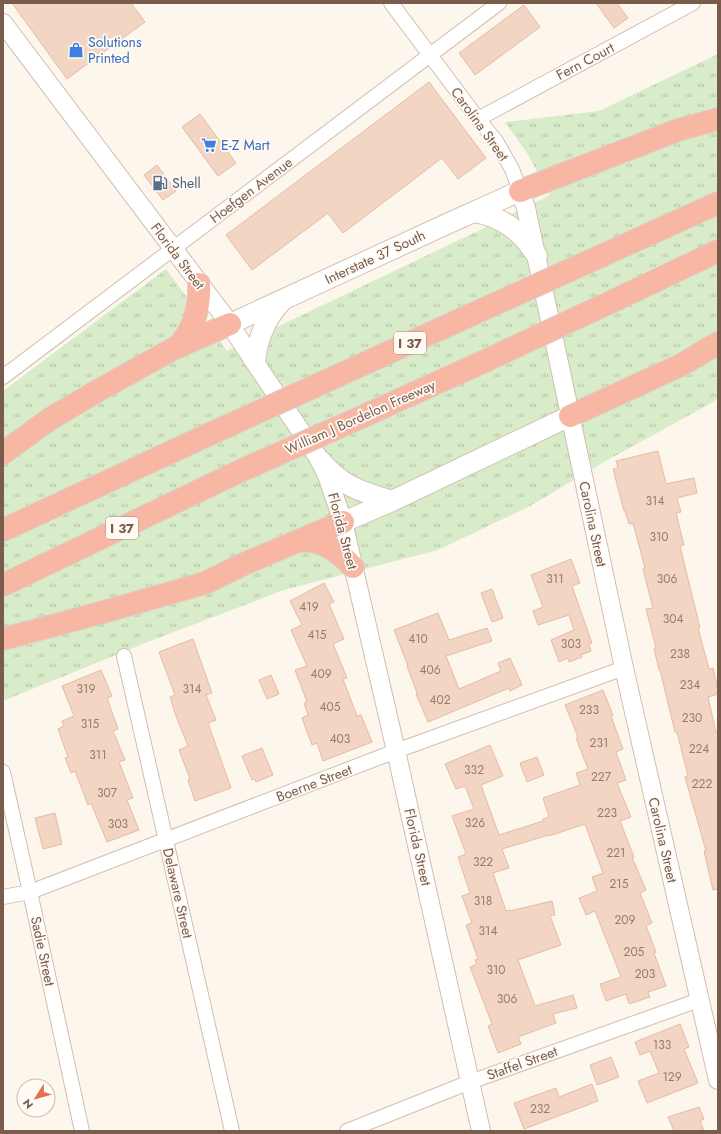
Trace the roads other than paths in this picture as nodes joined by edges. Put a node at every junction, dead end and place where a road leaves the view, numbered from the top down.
1 (391, 3) edge
2 (499, 3) edge
3 (693, 3) edge
4 (3, 23) edge
5 (430, 55) junction
6 (478, 119) junction
7 (718, 119) edge
8 (520, 192) junction
9 (718, 203) edge
10 (475, 212) junction
11 (173, 249) junction
12 (718, 251) edge
13 (536, 256) junction
14 (199, 284) junction
15 (283, 300) junction
16 (230, 324) junction
17 (718, 343) edge
18 (179, 346) junction
19 (254, 362) junction
20 (3, 377) edge
21 (570, 416) junction
22 (3, 453) edge
23 (320, 460) junction
24 (392, 501) junction
25 (343, 522) junction
26 (3, 530) edge
27 (299, 541) junction
28 (353, 567) junction
29 (3, 585) edge
30 (3, 639) edge
31 (124, 656) dead end
32 (624, 668) junction
33 (396, 751) junction
34 (3, 772) edge
35 (166, 840) junction
36 (30, 892) junction
37 (3, 898) edge
38 (699, 1000) junction
39 (718, 1080) edge
40 (470, 1082) junction
41 (82, 1131) edge
42 (232, 1131) edge
43 (347, 1131) edge
44 (481, 1131) edge

1 - 5 street, Carolina Street
2 - 5 street, Hoefgen Avenue
3 - 6 street, Fern Court
4 - 11 street, Florida Street
5 - 6 street, Carolina Street
5 - 11 street, Hoefgen Avenue
6 - 8 street, Carolina Street
7 - 8 highway
8 - 10 main road, Interstate 37 South
8 - 13 street, Carolina Street
9 - 26 highway, I 37, bridge
10 - 13 main road
10 - 15 main road, Interstate 37 South
11 - 14 street, Florida Street
11 - 20 street, Hoefgen Avenue
12 - 29 highway, William J Bordelon Freeway / I 37, bridge
13 - 21 street, Carolina Street
14 - 16 street, Florida Street
14 - 18 highway
15 - 16 main road, Interstate 37 South
15 - 19 main road
16 - 18 highway
16 - 19 street, Florida Street
17 - 21 highway
18 - 22 highway
19 - 23 street, Florida Street
21 - 24 main road
21 - 32 street, Carolina Street
23 - 24 main road
23 - 25 street, Florida Street
24 - 25 main road
25 - 27 highway
25 - 28 street, Florida Street
27 - 28 highway
27 - 30 highway
28 - 33 street, Florida Street
31 - 35 street, Delaware Street
32 - 33 street, Boerne Street
32 - 38 street, Carolina Street
33 - 35 street, Boerne Street
33 - 40 street, Florida Street
34 - 36 street, Sadie Street
35 - 36 street, Boerne Street
35 - 42 street, Delaware Street
36 - 37 street, Boerne Street
36 - 41 street, Sadie Street
38 - 39 street, Carolina Street
38 - 40 street, Staffel Street
40 - 43 street, Staffel Street
40 - 44 street, Florida Street

